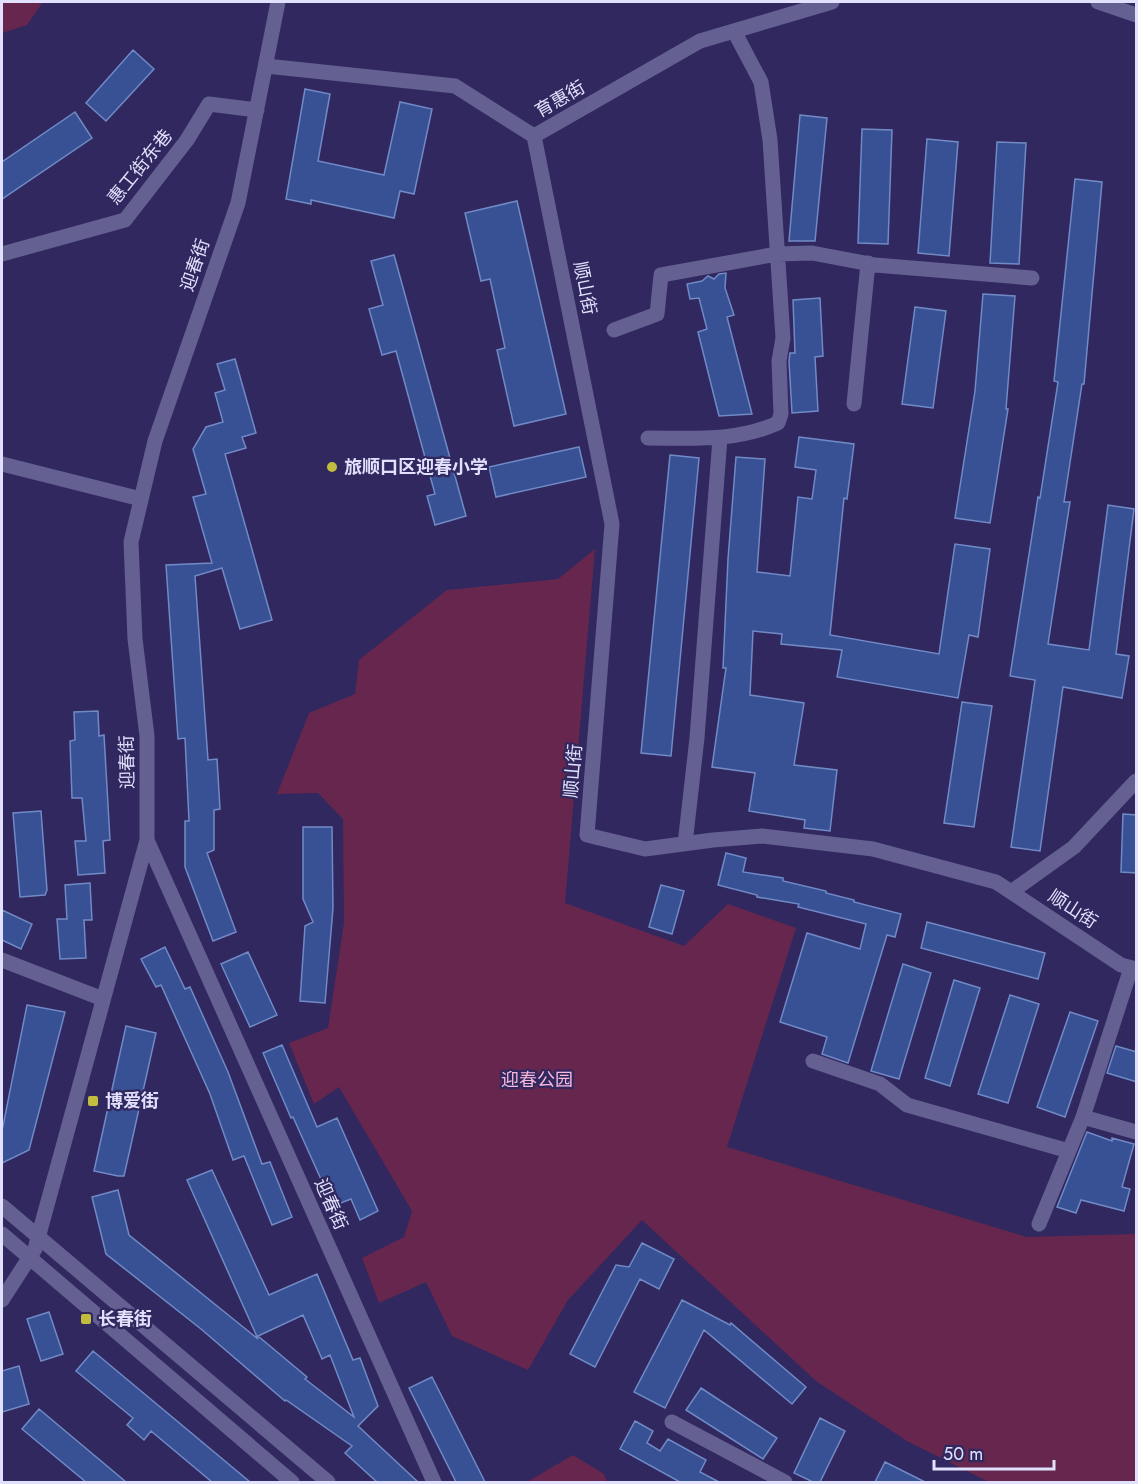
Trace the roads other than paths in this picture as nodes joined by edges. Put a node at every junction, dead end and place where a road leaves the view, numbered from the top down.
1 (278, 2) edge
2 (832, 2) edge
3 (1098, 2) edge
4 (1137, 15) edge
5 (734, 31) junction
6 (266, 66) junction
7 (257, 110) junction
8 (534, 136) junction
9 (2, 254) edge
10 (777, 254) junction
11 (868, 263) junction
12 (1032, 278) dead end
13 (614, 330) dead end
14 (854, 404) dead end
15 (648, 438) dead end
16 (720, 438) junction
17 (2, 464) edge
18 (141, 499) junction
19 (1137, 781) edge
20 (1119, 799) junction
21 (1137, 802) edge
22 (147, 840) junction
23 (685, 844) junction
24 (1011, 892) junction
25 (2, 960) edge
26 (1134, 968) edge
27 (103, 999) junction
28 (813, 1061) dead end
29 (1083, 1117) junction
30 (1137, 1132) edge
31 (1069, 1151) junction
32 (2, 1206) edge
33 (1040, 1224) dead end
34 (2, 1234) edge
35 (39, 1237) junction
36 (29, 1258) junction
37 (2, 1300) edge
38 (672, 1422) dead end
39 (324, 1481) edge
40 (292, 1482) edge
41 (434, 1482) edge
42 (785, 1482) edge

1 - 6 street, 迎春街
2 - 5 street, 育惠街
3 - 4 street
5 - 8 street, 育惠街
5 - 10 street
6 - 7 street, 迎春街
6 - 8 street, 育惠街
7 - 9 street, 惠工街东巷
7 - 18 street, 迎春街
8 - 23 street, 顺山街
10 - 11 street
10 - 13 street
10 - 16 street
11 - 12 street
11 - 14 street
15 - 16 street
16 - 23 street
17 - 18 street
18 - 22 street, 迎春街
19 - 20 street
20 - 21 street
20 - 24 street
22 - 27 street
22 - 41 street, 迎春街
23 - 24 street, 顺山街
24 - 26 street, 顺山街
25 - 27 street
26 - 29 street
27 - 35 street
28 - 31 street
29 - 30 street
29 - 31 street
31 - 33 street
32 - 35 street
34 - 36 street
35 - 36 street
35 - 39 street
36 - 37 street
36 - 40 street
38 - 42 street

